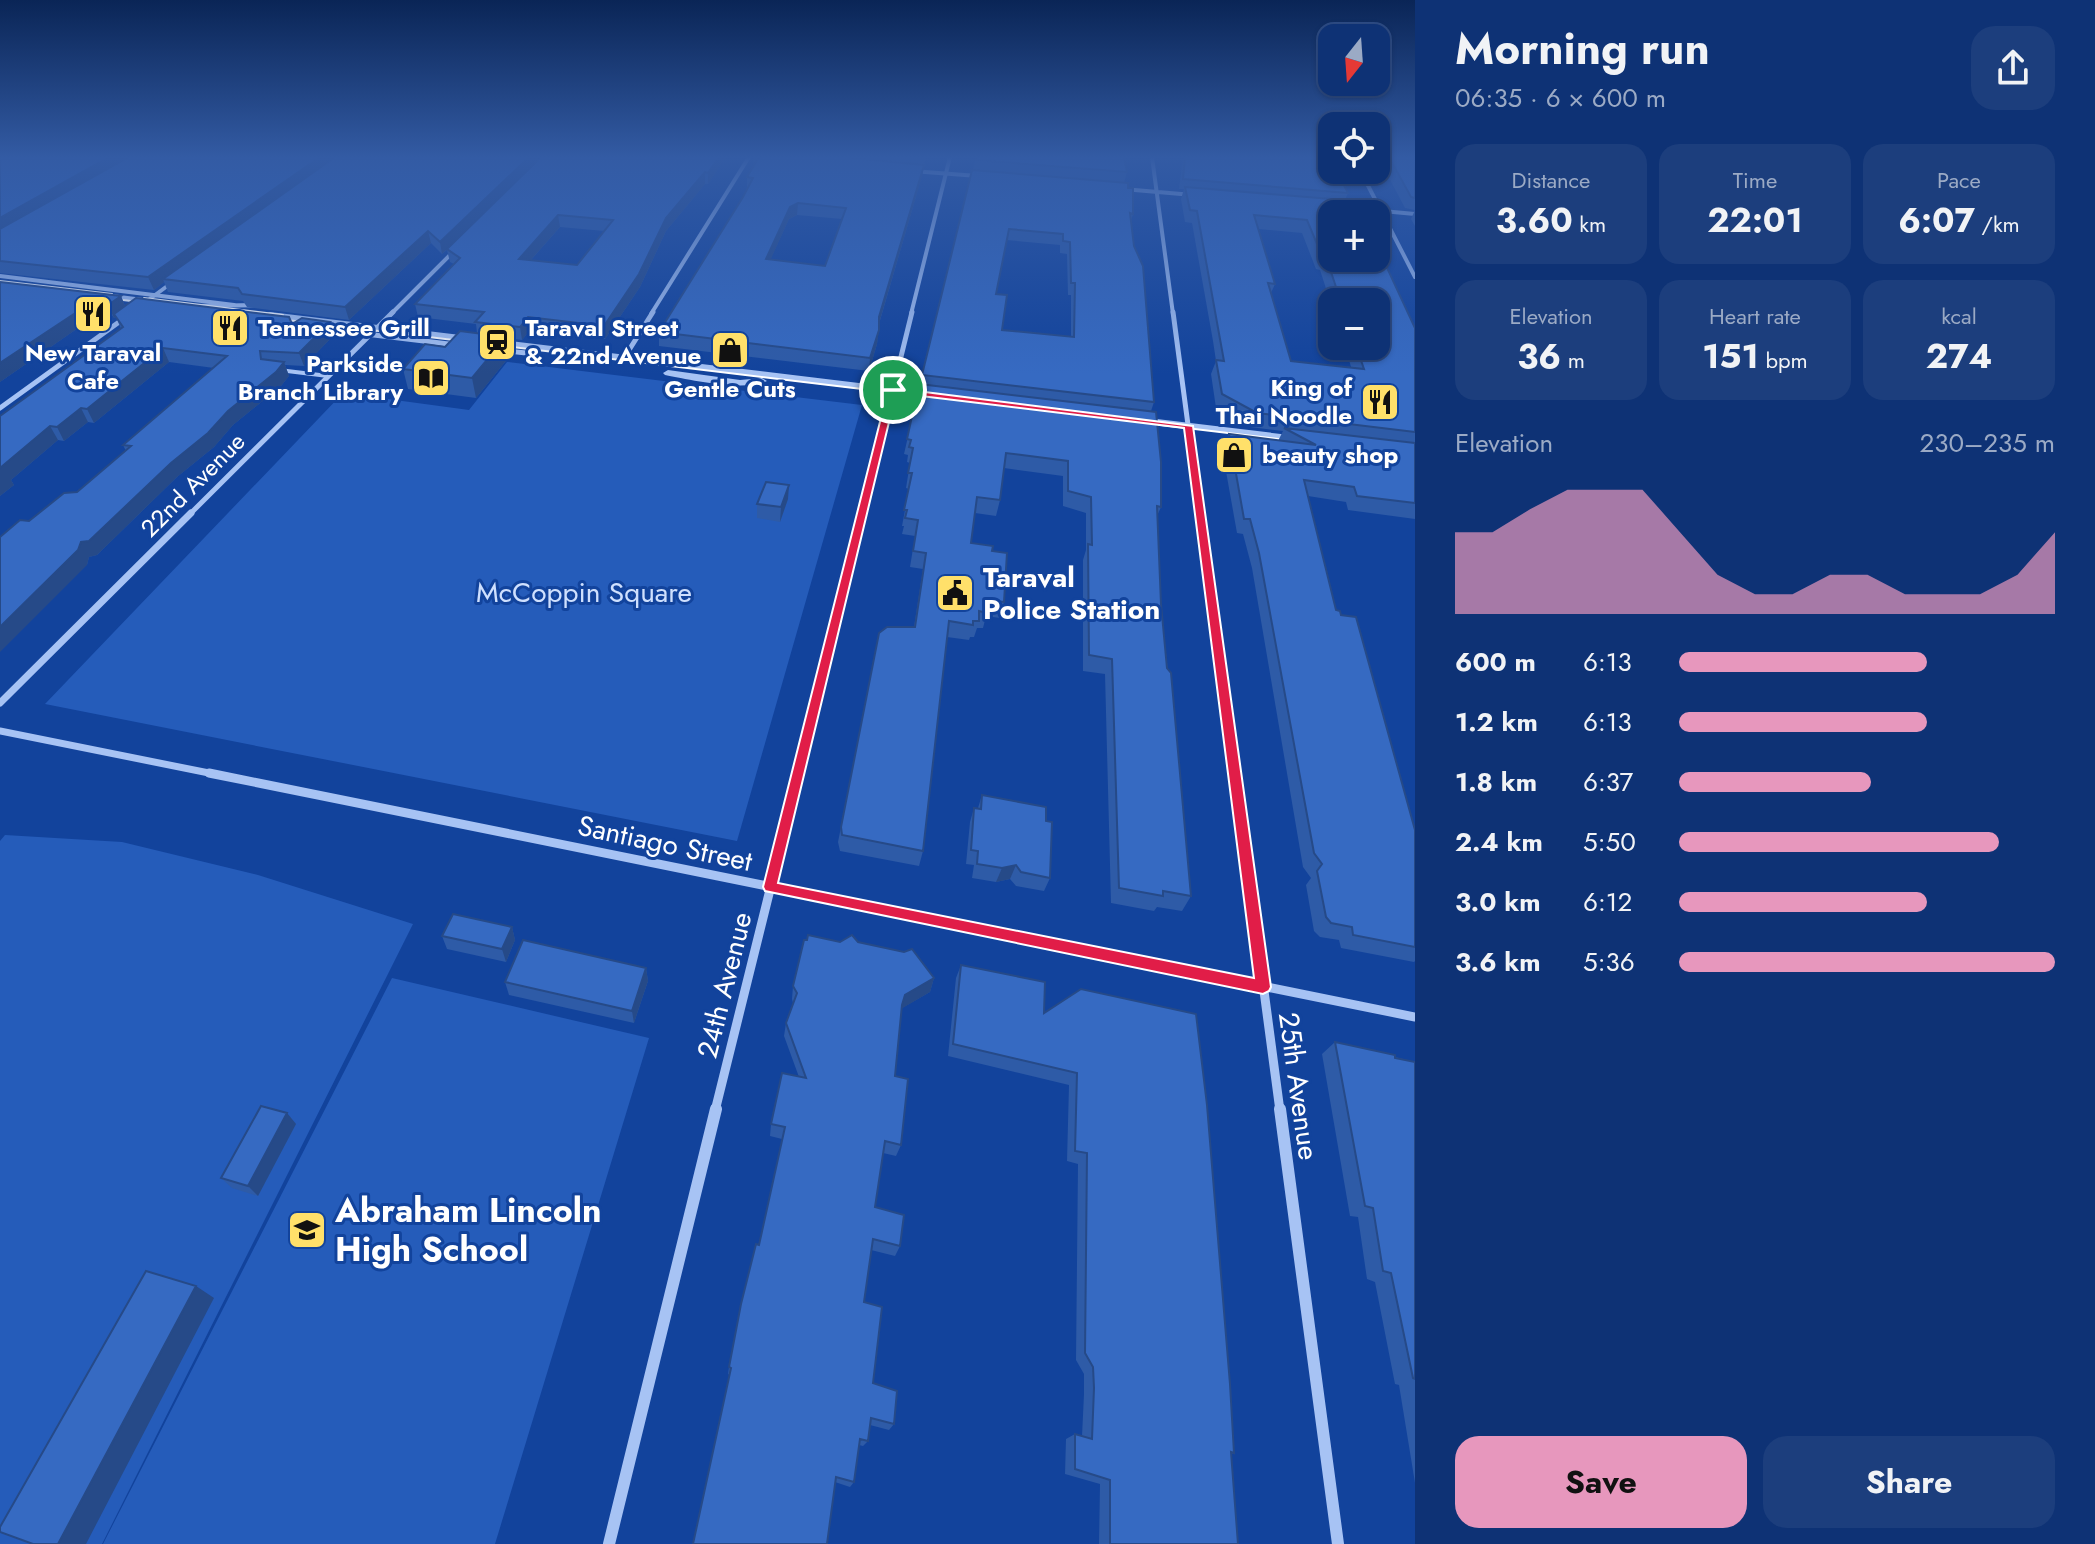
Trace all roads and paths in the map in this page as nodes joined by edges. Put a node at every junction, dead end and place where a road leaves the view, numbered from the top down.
1 (704, 229) edge
2 (932, 229) edge
3 (1162, 229) edge
4 (1390, 229) edge
5 (457, 247) edge
6 (0, 276) edge
7 (1415, 277) edge
8 (178, 279) edge
9 (0, 283) edge
10 (105, 302) edge
11 (149, 302) junction
12 (242, 306) junction
13 (191, 309) junction
14 (131, 313) edge
15 (204, 314) edge
16 (384, 320) junction
17 (261, 321) edge
18 (307, 323) junction
19 (373, 331) junction
20 (523, 349) junction
21 (624, 358) junction
22 (268, 368) edge
23 (328, 376) junction
24 (800, 379) junction
25 (893, 390) junction
26 (947, 397) edge
27 (0, 408) edge
28 (1129, 418) edge
29 (1188, 426) junction
30 (1308, 440) edge
31 (0, 703) edge
32 (0, 731) edge
33 (770, 887) junction
34 (1263, 987) junction
35 (1415, 1017) edge
36 (609, 1544) edge
37 (1338, 1544) edge

1 - 21 street
2 - 25 street, 24th Avenue
3 - 29 street, 25th Avenue
4 - 7 street
5 - 16 street, 22nd Avenue
6 - 11 street
8 - 11 street
9 - 11 street
10 - 11 street
11 - 12 street
11 - 13 street
12 - 13 street
12 - 16 street
13 - 15 street
13 - 18 street
14 - 27 street
16 - 19 street, 22nd Avenue
16 - 20 street
17 - 18 street
18 - 19 street
19 - 20 street
19 - 20 street
19 - 23 street, 22nd Avenue
20 - 21 street
20 - 24 street
21 - 24 street
22 - 23 lane
23 - 31 street, 22nd Avenue
24 - 25 street
25 - 26 street
25 - 33 street, 24th Avenue
28 - 29 street
29 - 30 street
29 - 34 street, 25th Avenue
32 - 33 street, Santiago Street
33 - 34 street, Santiago Street
33 - 36 street, 24th Avenue
34 - 35 street, Santiago Street
34 - 37 street, 25th Avenue

